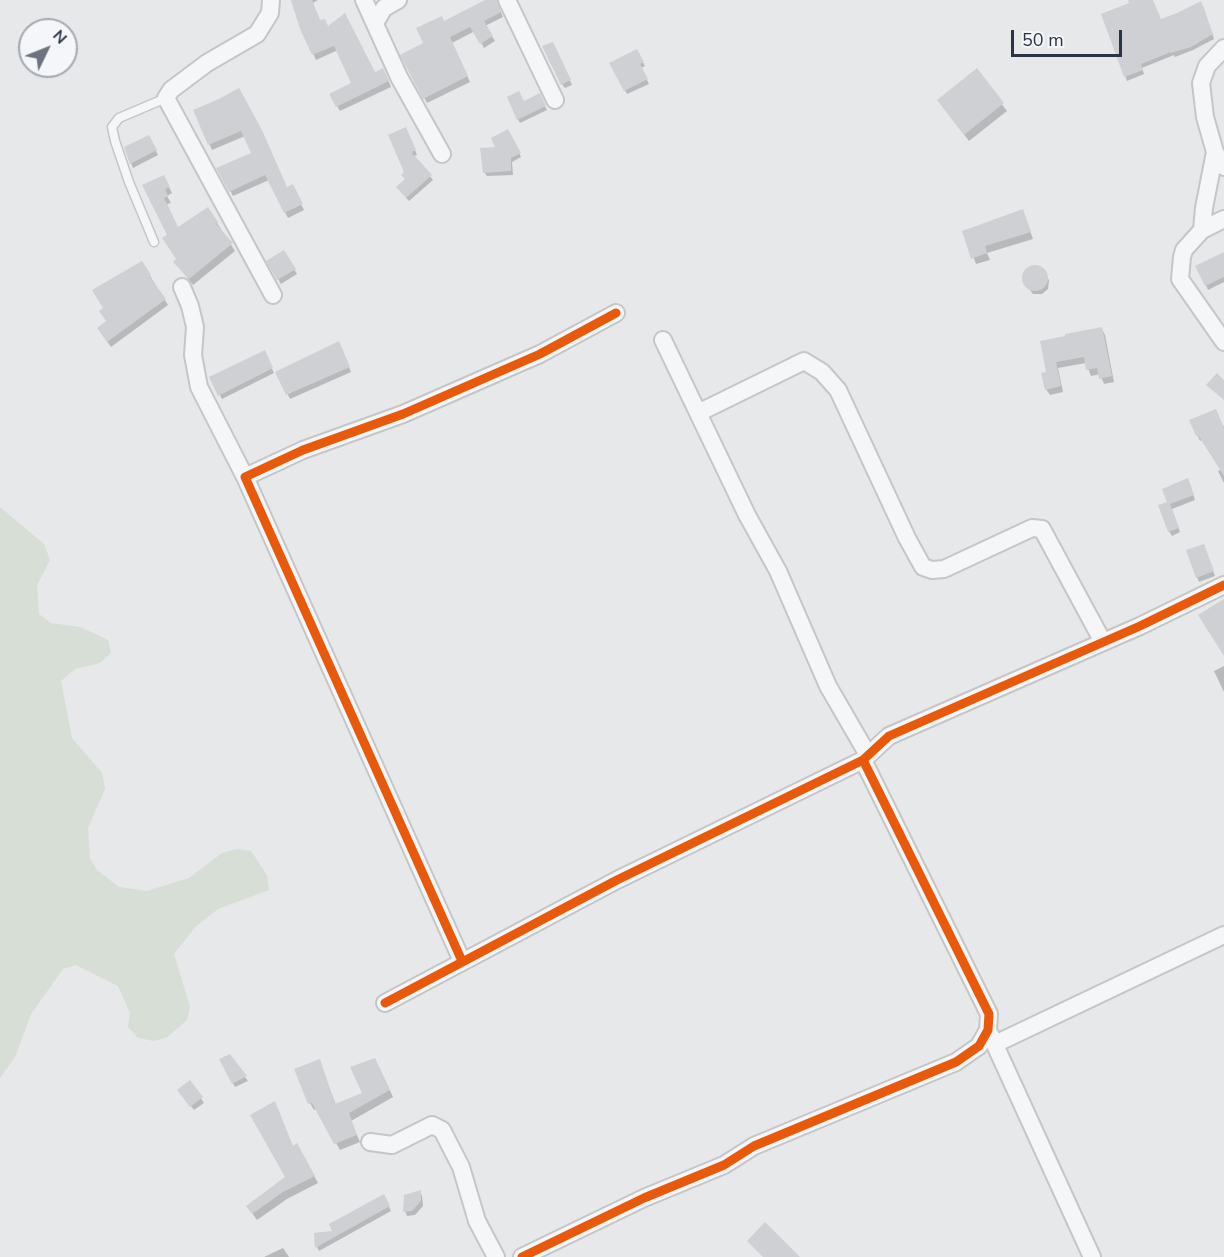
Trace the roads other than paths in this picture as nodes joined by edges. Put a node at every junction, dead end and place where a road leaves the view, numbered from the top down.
1 (271, 0) edge
2 (364, 0) edge
3 (398, 0) edge
4 (507, 0) edge
5 (375, 24) junction
6 (1224, 48) edge
7 (166, 98) junction
8 (555, 100) dead end
9 (442, 154) dead end
10 (1219, 160) edge
11 (1224, 219) edge
12 (1202, 230) junction
13 (154, 242) dead end
14 (182, 287) dead end
15 (273, 295) dead end
16 (616, 313) dead end
17 (663, 340) dead end
18 (1224, 342) edge
19 (698, 413) junction
20 (245, 477) junction
21 (1224, 585) edge
22 (1103, 642) junction
23 (865, 758) junction
24 (1224, 934) edge
25 (462, 962) junction
26 (385, 1003) dead end
27 (992, 1037) junction
28 (370, 1142) dead end
29 (496, 1257) edge
30 (522, 1257) edge
31 (1092, 1257) edge

1 - 7 street
2 - 5 street
3 - 5 street
4 - 8 street
5 - 9 street
6 - 10 street
7 - 13 lane
7 - 15 street
10 - 12 street
11 - 12 street
12 - 18 street
14 - 20 street
16 - 20 street
17 - 19 street
19 - 22 street
19 - 23 street
20 - 25 street
21 - 22 street
22 - 23 street
23 - 25 street
23 - 27 street
24 - 27 street
25 - 26 street
27 - 30 street
27 - 31 street
28 - 29 street

